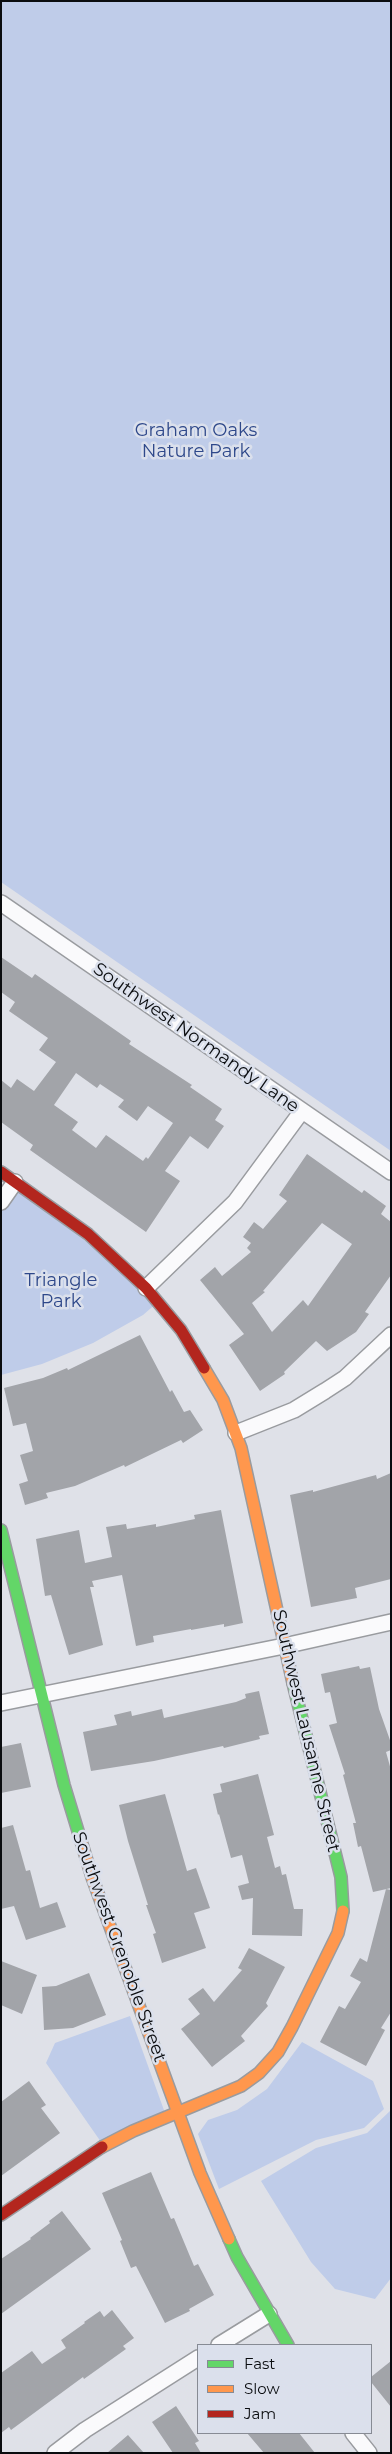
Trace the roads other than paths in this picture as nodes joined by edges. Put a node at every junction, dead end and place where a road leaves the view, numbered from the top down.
1 (1, 903) edge
2 (302, 1111) junction
3 (1, 1172) edge
4 (391, 1172) edge
5 (15, 1182) junction
6 (1, 1202) edge
7 (146, 1288) junction
8 (391, 1335) edge
9 (236, 1433) junction
10 (1, 1530) edge
11 (391, 1622) edge
12 (284, 1646) junction
13 (42, 1695) junction
14 (1, 1703) edge
15 (179, 2112) junction
16 (1, 2215) edge
17 (269, 2314) junction
18 (220, 2344) edge
19 (287, 2344) edge
20 (197, 2359) edge
21 (354, 2434) edge
22 (55, 2453) edge
23 (369, 2453) edge

1 - 2 street, Southwest Normandy Lane
2 - 4 street, Southwest Normandy Lane
2 - 7 street
3 - 5 street, Southwest Lausanne Street
5 - 6 street
5 - 7 street, Southwest Lausanne Street
7 - 9 street, Southwest Lausanne Street
8 - 9 street
9 - 12 street, Southwest Lausanne Street
10 - 13 street, Southwest Grenoble Street
11 - 12 street
12 - 13 street
12 - 15 street, Southwest Lausanne Street
13 - 14 street
13 - 15 street, Southwest Grenoble Street
15 - 16 street, Southwest Lausanne Street
15 - 17 street, Southwest Grenoble Street
17 - 18 street
17 - 19 street, Southwest Grenoble Street
20 - 22 street
21 - 23 street

